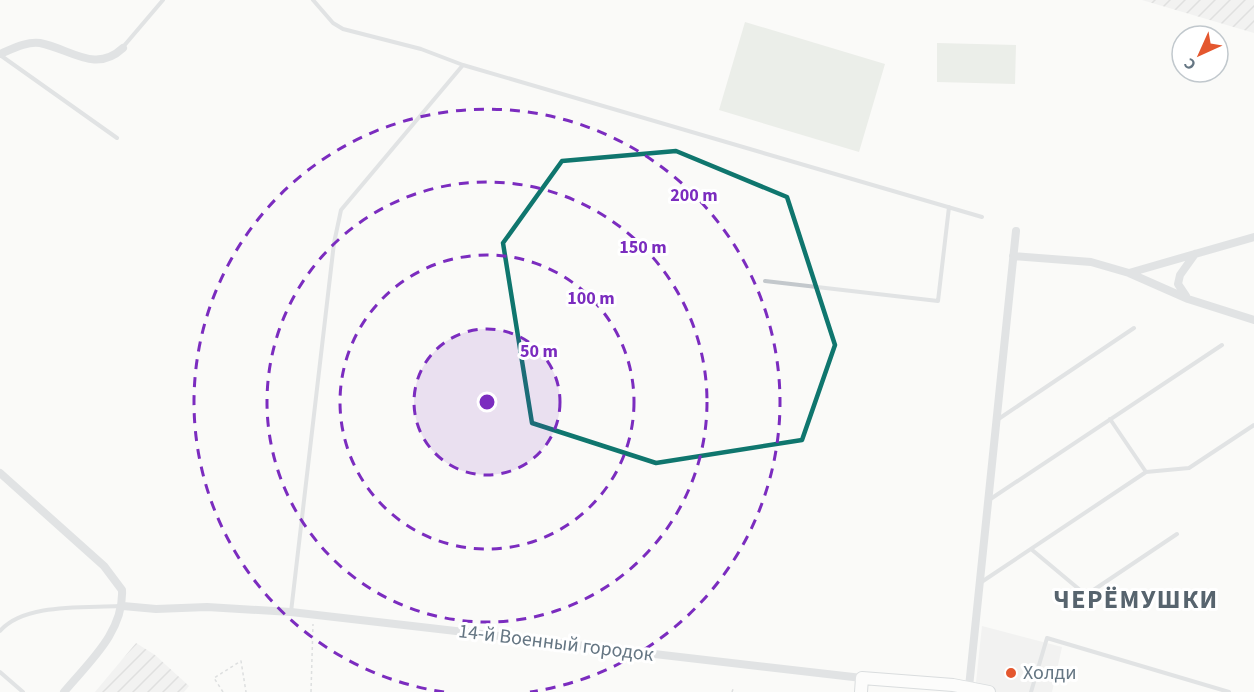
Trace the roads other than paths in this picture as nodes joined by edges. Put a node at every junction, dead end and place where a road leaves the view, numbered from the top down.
1 (162, 0) edge
2 (313, 0) edge
3 (123, 48) joint
4 (0, 54) edge
5 (463, 65) junction
6 (117, 138) dead end
7 (949, 207) junction
8 (982, 217) dead end
9 (1016, 231) dead end
10 (1254, 237) edge
11 (1195, 254) junction
12 (1013, 256) junction
13 (1129, 273) junction
14 (765, 281) dead end
15 (1188, 298) junction
16 (1254, 320) edge
17 (1134, 328) dead end
18 (1222, 345) dead end
19 (1110, 419) junction
20 (996, 420) junction
21 (1254, 425) edge
22 (1146, 472) junction
23 (0, 473) edge
24 (988, 500) junction
25 (1177, 534) dead end
26 (1031, 549) junction
27 (980, 583) junction
28 (123, 606) junction
29 (291, 612) junction
30 (0, 631) edge
31 (0, 672) edge
32 (862, 678) junction
33 (969, 687) junction
34 (23, 692) edge
35 (64, 692) edge
36 (861, 692) edge
37 (989, 692) edge
38 (1031, 692) edge
39 (1229, 692) edge

1 - 3 lane
2 - 5 lane
3 - 4 street
4 - 6 lane
5 - 7 lane
5 - 29 lane
7 - 8 lane
7 - 14 lane
9 - 12 street
10 - 11 street
11 - 13 street
11 - 15 street
12 - 13 street
12 - 20 street
13 - 15 street
15 - 16 street
17 - 20 lane
18 - 19 lane
19 - 22 lane
19 - 24 lane
20 - 24 street
21 - 22 lane
22 - 26 lane
23 - 28 street
24 - 27 street
25 - 26 lane
26 - 27 lane
27 - 33 street
28 - 29 street, 14-й Военный городок
28 - 30 lane
28 - 35 street
29 - 32 street, 14-й Военный городок
31 - 34 lane
32 - 33 street, 14-й Военный городок
32 - 36 street
33 - 37 street, 14-й Военный городок
38 - 39 lane

